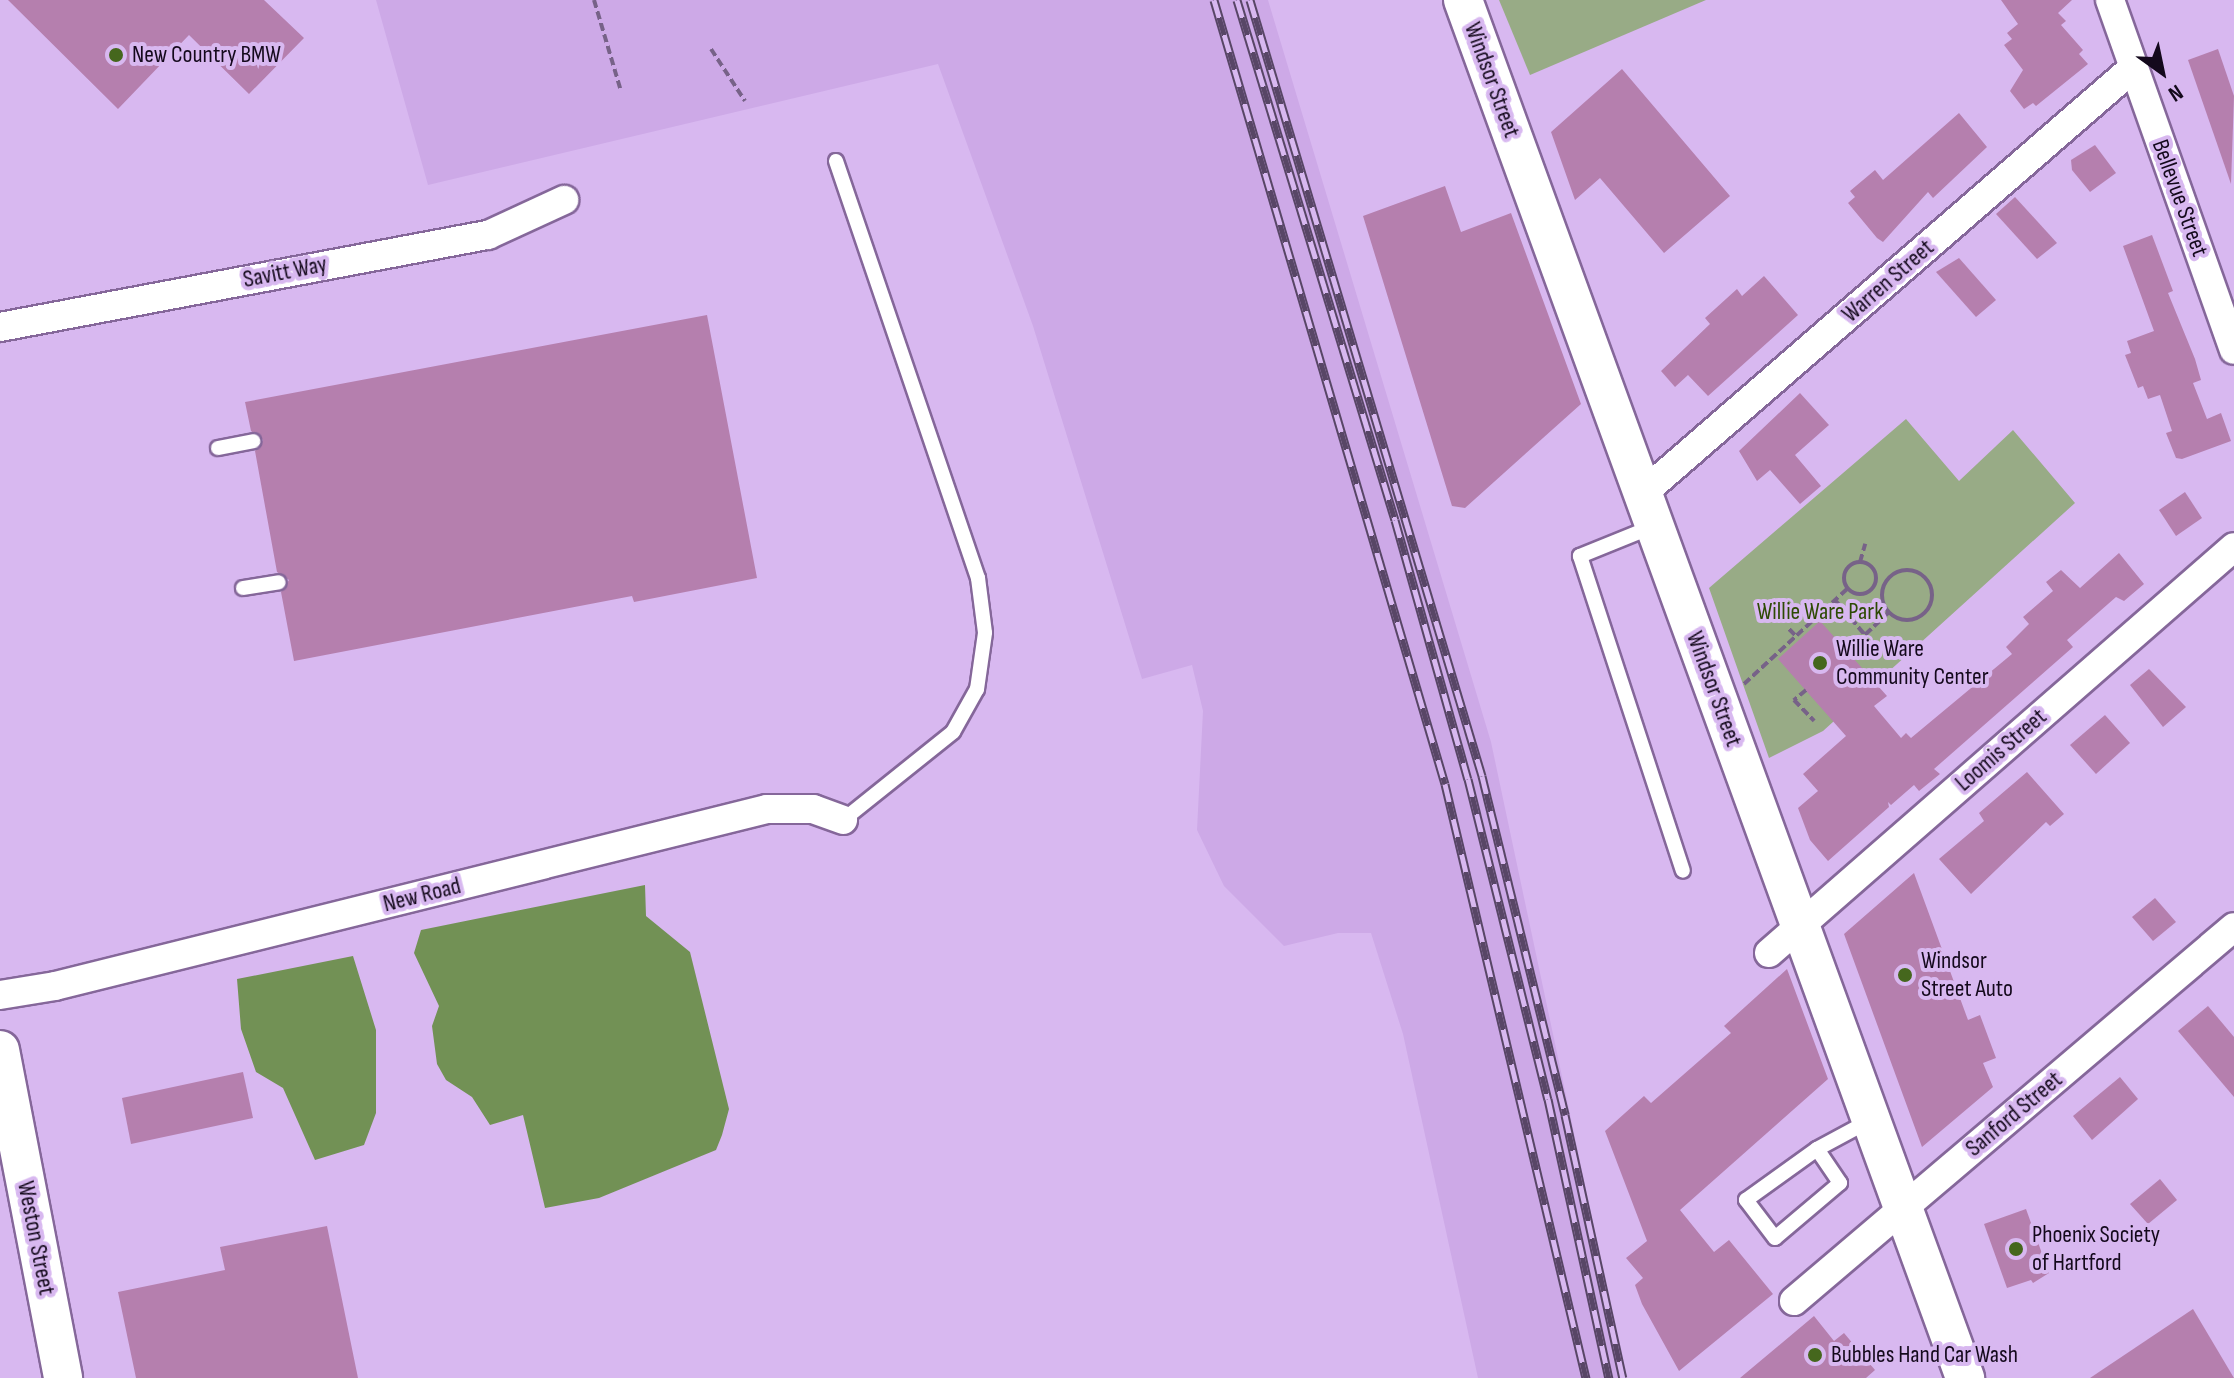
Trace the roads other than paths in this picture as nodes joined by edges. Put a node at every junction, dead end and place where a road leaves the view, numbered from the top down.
1 (1463, 0) edge
2 (2110, 0) edge
3 (2133, 68) junction
4 (836, 161) dead end
5 (564, 200) dead end
6 (0, 327) edge
7 (2234, 350) edge
8 (253, 441) dead end
9 (218, 448) dead end
10 (1648, 509) junction
11 (2234, 547) edge
12 (279, 582) dead end
13 (243, 588) dead end
14 (843, 820) joint
15 (1683, 871) dead end
16 (1800, 925) junction
17 (2234, 927) edge
18 (1769, 953) dead end
19 (0, 995) edge
20 (0, 1050) edge
21 (1869, 1121) junction
22 (1817, 1149) junction
23 (1903, 1208) junction
24 (1794, 1301) dead end
25 (63, 1378) edge
26 (1965, 1378) edge

1 - 10 main road, Windsor Street
2 - 3 street, Bellevue Street
3 - 7 street, Bellevue Street
3 - 10 street, Warren Street
4 - 14 lane
5 - 6 street, Savitt Way
8 - 9 lane
10 - 15 lane
10 - 16 main road, Windsor Street
11 - 16 street, Loomis Street
12 - 13 lane
14 - 19 street, New Road
16 - 18 street, Loomis Street
16 - 21 main road, Windsor Street
17 - 23 street, Sanford Street
20 - 25 main road, Weston Street
21 - 22 lane
21 - 23 main road, Windsor Street
22 - 22 lane
23 - 24 street, Sanford Street
23 - 26 main road, Windsor Street

